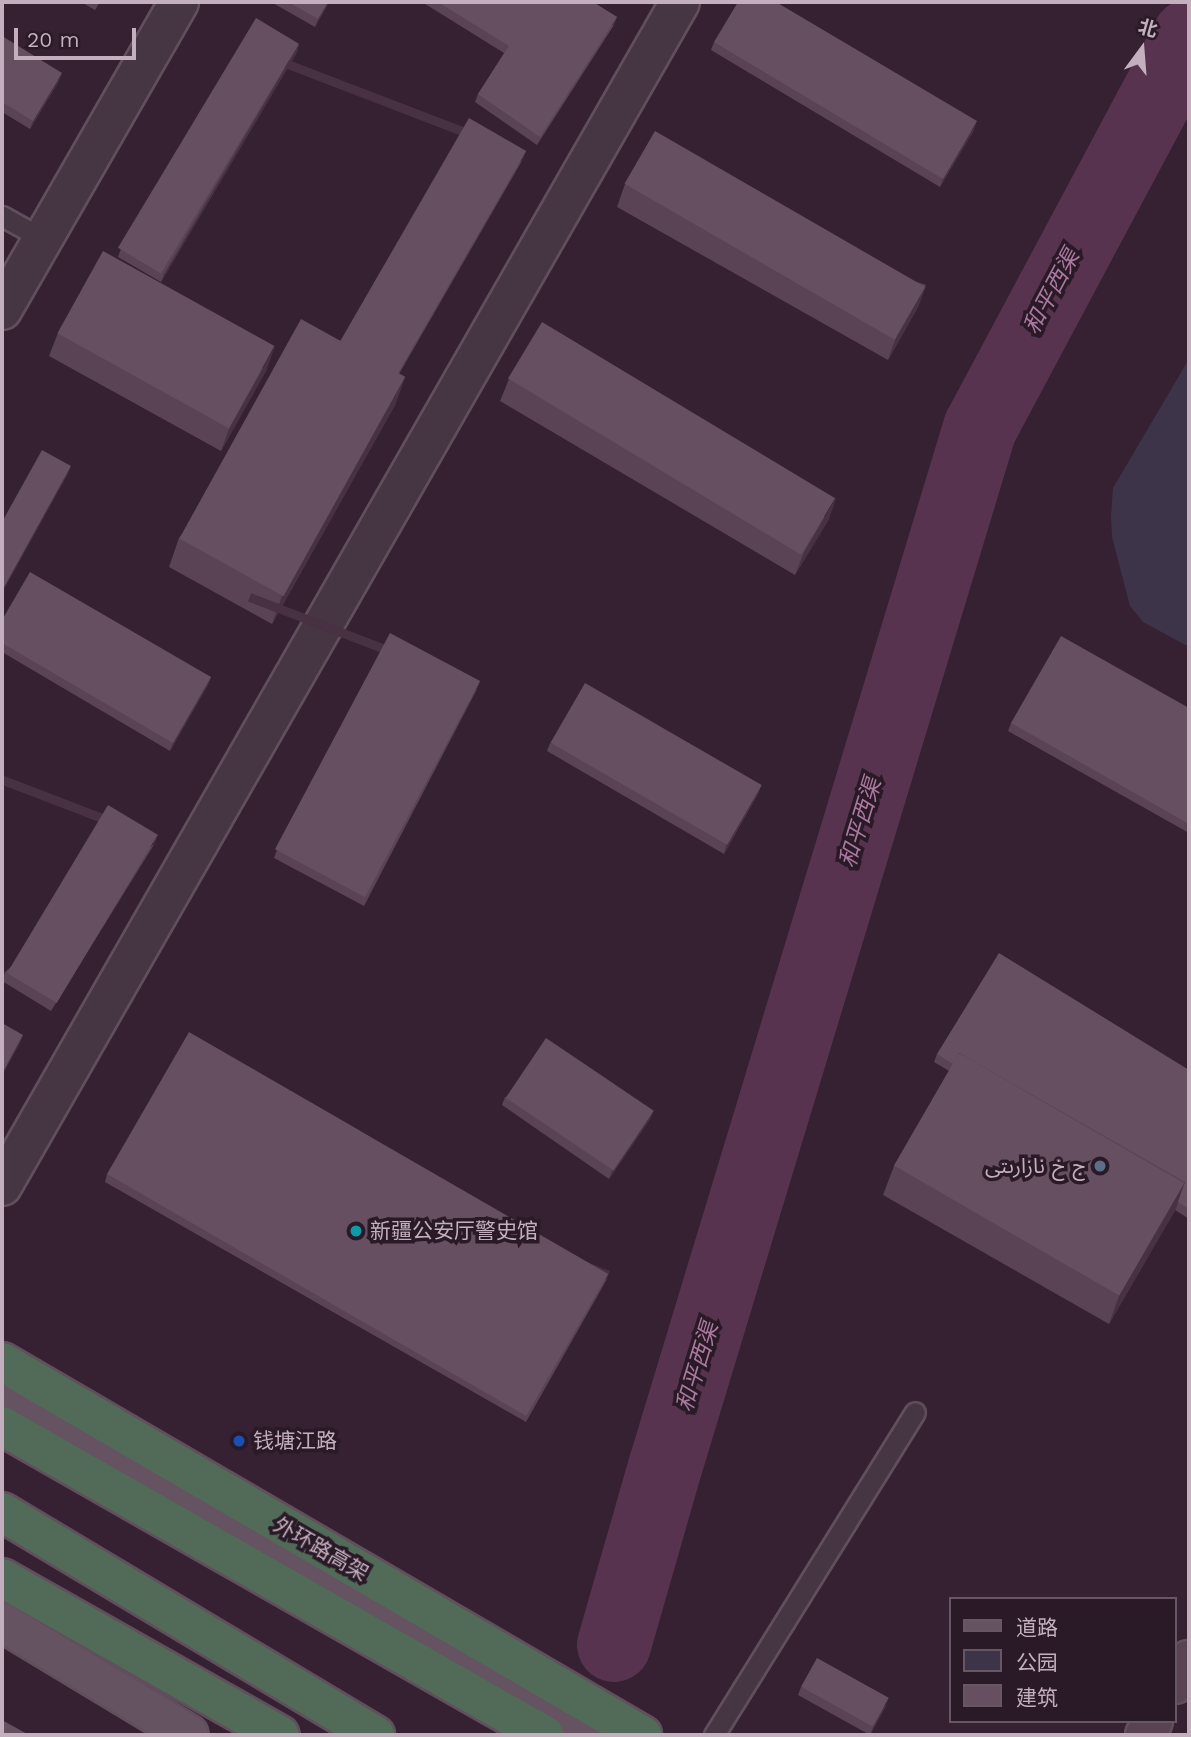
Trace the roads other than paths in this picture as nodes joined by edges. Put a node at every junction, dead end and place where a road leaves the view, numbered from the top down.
1 (180, 2) edge
2 (680, 2) edge
3 (2, 216) edge
4 (43, 239) junction
5 (2, 310) edge
6 (2, 1186) edge
7 (2, 1362) edge
8 (2, 1389) edge
9 (915, 1412) dead end
10 (2, 1426) edge
11 (2, 1512) edge
12 (2, 1578) edge
13 (2, 1622) edge
14 (1189, 1660) edge
15 (1177, 1681) edge
16 (189, 1735) edge
17 (279, 1735) edge
18 (375, 1735) edge
19 (544, 1735) edge
20 (600, 1735) edge
21 (642, 1735) edge
22 (714, 1735) edge

1 - 4 street
2 - 6 street
3 - 4 lane
4 - 5 street
7 - 21 highway, 外环路高架
8 - 20 main road
9 - 22 lane
10 - 19 highway
11 - 18 highway
12 - 17 highway
13 - 16 main road
14 - 15 main road

